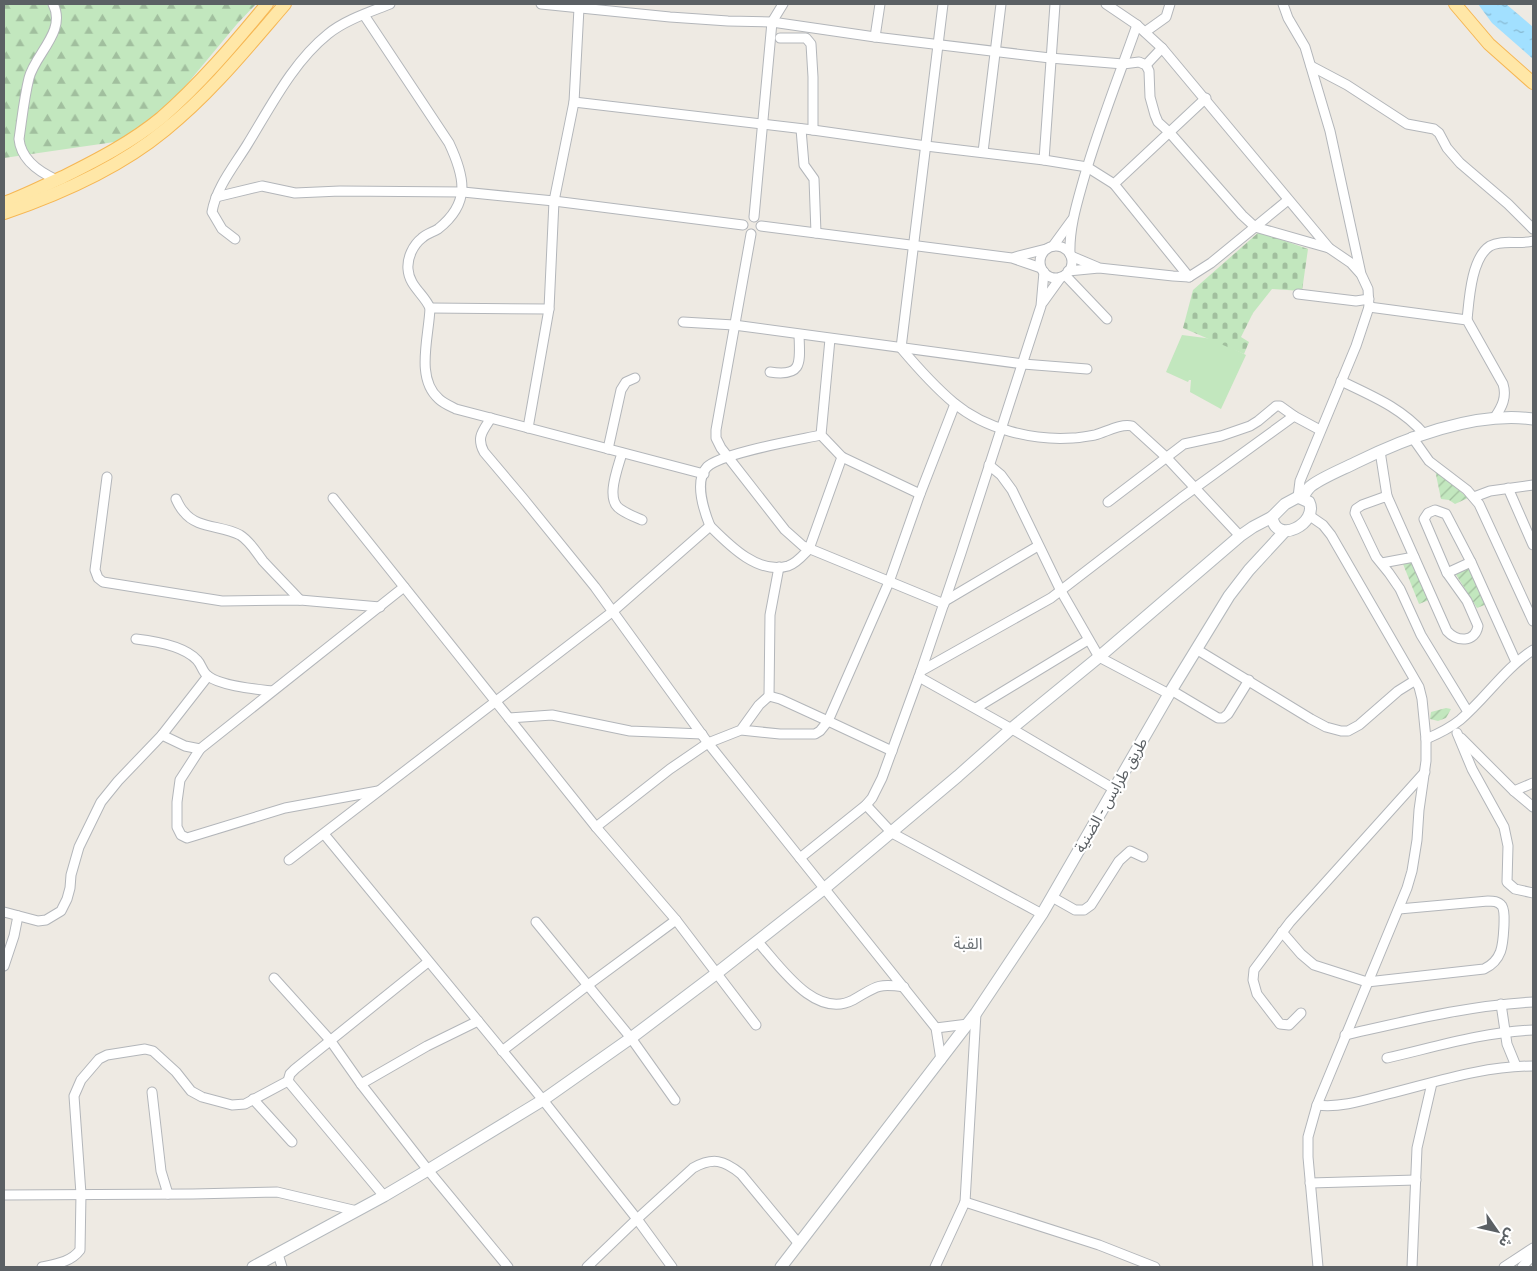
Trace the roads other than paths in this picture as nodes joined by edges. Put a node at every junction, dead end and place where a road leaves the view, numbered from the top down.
1 (53, 4) edge
2 (267, 4) edge
3 (285, 4) edge
4 (390, 4) edge
5 (541, 4) edge
6 (783, 4) edge
7 (880, 4) edge
8 (943, 4) edge
9 (1002, 4) edge
10 (1054, 4) edge
11 (1106, 4) edge
12 (1170, 4) edge
13 (1283, 4) edge
14 (1455, 4) edge
15 (1465, 4) edge
16 (579, 8) junction
17 (364, 15) junction
18 (772, 22) junction
19 (1137, 25) junction
20 (1145, 32) junction
21 (239, 37) junction
22 (875, 37) junction
23 (780, 38) dead end
24 (249, 45) junction
25 (937, 45) junction
26 (1162, 48) junction
27 (995, 52) junction
28 (1050, 58) junction
29 (1123, 64) junction
30 (1146, 66) junction
31 (1311, 66) junction
32 (1533, 72) edge
33 (1533, 83) edge
34 (1206, 98) junction
35 (574, 102) junction
36 (763, 125) junction
37 (801, 129) junction
38 (813, 130) junction
39 (1170, 133) junction
40 (926, 146) junction
41 (983, 152) junction
42 (1044, 160) junction
43 (1087, 167) junction
44 (57, 180) junction
45 (1114, 184) junction
46 (463, 192) junction
47 (42, 193) junction
48 (216, 198) junction
49 (1288, 200) junction
50 (554, 201) junction
51 (4, 203) edge
52 (4, 213) edge
53 (754, 217) junction
54 (1074, 217) junction
55 (743, 225) junction
56 (760, 226) junction
57 (1256, 226) junction
58 (1533, 229) edge
59 (816, 233) junction
60 (751, 234) junction
61 (235, 239) dead end
62 (1533, 241) edge
63 (914, 245) junction
64 (1050, 247) junction
65 (1329, 248) junction
66 (1070, 255) junction
67 (1012, 258) junction
68 (1099, 268) junction
69 (1042, 270) junction
70 (1065, 274) junction
71 (1361, 274) junction
72 (1189, 276) junction
73 (1298, 294) dead end
74 (1369, 303) junction
75 (1041, 306) junction
76 (430, 308) junction
77 (549, 309) junction
78 (1107, 319) dead end
79 (1467, 320) junction
80 (683, 322) dead end
81 (734, 326) junction
82 (799, 335) junction
83 (830, 339) junction
84 (901, 348) junction
85 (1023, 364) junction
86 (1088, 369) dead end
87 (770, 372) dead end
88 (636, 378) dead end
89 (1341, 381) junction
90 (955, 404) junction
91 (1294, 416) junction
92 (1495, 417) junction
93 (490, 418) junction
94 (1533, 419) edge
95 (528, 428) junction
96 (1001, 430) junction
97 (1320, 430) junction
98 (1424, 434) junction
99 (821, 435) junction
100 (1412, 438) junction
101 (608, 449) junction
102 (1380, 451) junction
103 (622, 453) junction
104 (729, 456) junction
105 (842, 457) junction
106 (1166, 457) junction
107 (989, 465) junction
108 (704, 474) junction
109 (107, 477) dead end
110 (1533, 485) edge
111 (1195, 488) junction
112 (1508, 488) junction
113 (920, 494) junction
114 (1387, 496) junction
115 (1474, 497) junction
116 (333, 498) dead end
117 (1300, 498) junction
118 (176, 499) dead end
119 (1108, 502) dead end
120 (1310, 516) junction
121 (1272, 517) junction
122 (642, 520) dead end
123 (710, 526) junction
124 (1284, 532) junction
125 (1240, 536) junction
126 (1533, 545) edge
127 (1038, 546) junction
128 (809, 549) junction
129 (1414, 557) junction
130 (1471, 562) junction
131 (1382, 563) junction
132 (779, 567) junction
133 (1447, 573) junction
134 (889, 582) junction
135 (404, 587) junction
136 (1061, 591) junction
137 (300, 600) junction
138 (944, 603) junction
139 (380, 607) junction
140 (1491, 611) junction
141 (612, 612) junction
142 (1475, 619) junction
143 (1533, 621) edge
144 (136, 639) dead end
145 (1088, 640) junction
146 (1196, 650) junction
147 (1533, 650) edge
148 (1099, 657) junction
149 (1516, 662) junction
150 (920, 674) junction
151 (208, 676) junction
152 (1249, 680) junction
153 (1414, 681) junction
154 (272, 691) junction
155 (1170, 692) junction
156 (769, 696) junction
157 (496, 702) junction
158 (976, 708) junction
159 (1468, 712) junction
160 (509, 718) junction
161 (828, 721) junction
162 (1011, 729) junction
163 (741, 730) junction
164 (1453, 730) junction
165 (702, 734) junction
166 (162, 735) junction
167 (1426, 739) junction
168 (708, 743) junction
169 (200, 749) junction
170 (892, 751) junction
171 (1425, 772) junction
172 (1533, 783) edge
173 (382, 790) junction
174 (1114, 790) junction
175 (1514, 791) junction
176 (866, 805) junction
177 (1533, 807) edge
178 (596, 827) junction
179 (892, 833) junction
180 (324, 834) junction
181 (1143, 857) dead end
182 (800, 858) junction
183 (289, 860) dead end
184 (825, 888) junction
185 (1533, 893) edge
186 (1052, 897) junction
187 (1399, 908) junction
188 (4, 912) edge
189 (1042, 914) junction
190 (18, 916) junction
191 (676, 920) junction
192 (536, 922) dead end
193 (1282, 932) junction
194 (758, 942) junction
195 (428, 962) junction
196 (4, 966) edge
197 (717, 973) junction
198 (274, 978) dead end
199 (1367, 982) junction
200 (588, 985) junction
201 (904, 987) junction
202 (1533, 1002) edge
203 (1502, 1004) junction
204 (1300, 1013) dead end
205 (976, 1014) junction
206 (478, 1021) junction
207 (968, 1024) junction
208 (756, 1025) dead end
209 (936, 1028) junction
210 (1533, 1030) edge
211 (1504, 1032) junction
212 (1345, 1035) junction
213 (631, 1038) junction
214 (330, 1040) junction
215 (502, 1051) junction
216 (1387, 1058) dead end
217 (941, 1060) junction
218 (1516, 1066) junction
219 (1533, 1066) edge
220 (288, 1081) junction
221 (1432, 1083) junction
222 (362, 1084) junction
223 (152, 1092) dead end
224 (253, 1099) junction
225 (543, 1100) junction
226 (675, 1100) dead end
227 (1317, 1105) junction
228 (292, 1142) dead end
229 (428, 1170) junction
230 (1416, 1180) junction
231 (1310, 1183) junction
232 (80, 1194) junction
233 (168, 1194) junction
234 (4, 1195) edge
235 (384, 1196) junction
236 (965, 1202) junction
237 (357, 1211) junction
238 (637, 1219) junction
239 (799, 1244) junction
240 (1533, 1248) edge
241 (278, 1254) junction
242 (1533, 1255) edge
243 (1509, 1266) edge
244 (42, 1267) edge
245 (253, 1267) edge
246 (282, 1267) edge
247 (508, 1267) edge
248 (587, 1267) edge
249 (672, 1267) edge
250 (781, 1267) edge
251 (935, 1267) edge
252 (1155, 1267) edge
253 (1318, 1267) edge
254 (1412, 1267) edge
255 (1522, 1267) edge

1 - 44 street
2 - 21 main road
3 - 24 main road
4 - 17 street
5 - 16 street
6 - 18 street
7 - 22 street
8 - 25 street
9 - 27 street
10 - 28 street
11 - 19 street
12 - 20 street
13 - 31 street
14 - 33 main road
15 - 32 main road
16 - 18 street
16 - 35 street
17 - 46 street
17 - 48 street
18 - 22 street
18 - 36 street
19 - 20 street
19 - 29 street
20 - 26 street
21 - 24 main road
21 - 44 main road
22 - 25 street
23 - 38 street
24 - 47 main road
25 - 27 street
25 - 40 street
26 - 30 street
26 - 34 street
27 - 28 street
27 - 41 street
28 - 29 street
28 - 42 street
29 - 30 street
29 - 43 street
30 - 39 street
31 - 58 street
31 - 71 street
34 - 39 street
34 - 49 street
35 - 36 street
35 - 50 street
36 - 37 street
36 - 53 street
37 - 38 street
37 - 59 street
38 - 40 street
39 - 45 street
39 - 57 street
40 - 41 street
40 - 63 street
41 - 42 street
42 - 43 street
43 - 45 street
43 - 54 street
44 - 47 main road
45 - 72 street
46 - 48 street
46 - 50 street
46 - 76 street
47 - 51 main road
47 - 52 main road
48 - 61 street
49 - 57 street
49 - 65 street
50 - 55 street
50 - 77 street
53 - 55 street
53 - 56 street
54 - 64 street
54 - 66 street
55 - 60 street
56 - 59 street
56 - 60 street
57 - 65 street
57 - 72 street
59 - 63 street
60 - 81 street
62 - 79 street
63 - 67 street
63 - 84 street
64 - 66 street
64 - 67 street
64 - 69 street
65 - 71 street
66 - 68 street
66 - 70 street
67 - 69 street
68 - 70 street
68 - 72 street
69 - 70 street
69 - 75 street
70 - 75 street
70 - 78 street
71 - 74 street
73 - 74 street
74 - 79 street
74 - 89 street
75 - 85 street
76 - 77 street
76 - 93 street
77 - 95 street
79 - 92 street
80 - 81 street
81 - 82 street
81 - 104 street
82 - 83 street
82 - 87 street
83 - 84 street
83 - 99 street
84 - 85 street
84 - 90 street
85 - 86 street
85 - 96 street
88 - 101 street
89 - 97 street
89 - 98 street
90 - 96 street
90 - 113 street
91 - 97 street
91 - 106 street
91 - 111 street
92 - 94 main road
92 - 98 main road
93 - 95 street
93 - 141 street
95 - 101 street
96 - 106 street
96 - 107 street
97 - 117 street
98 - 100 main road
99 - 104 street
99 - 105 street
100 - 102 main road
100 - 115 street
101 - 103 street
102 - 114 street
102 - 117 main road
103 - 108 street
103 - 122 street
104 - 108 street
104 - 128 street
105 - 113 street
105 - 128 street
106 - 111 street
106 - 119 street
107 - 127 street
107 - 138 street
108 - 123 street
109 - 137 street
110 - 112 street
111 - 125 street
111 - 136 street
112 - 115 street
112 - 126 street
113 - 134 street
114 - 129 street
114 - 131 street
115 - 143 street
116 - 135 street
117 - 120 main road
117 - 121 main road
118 - 137 street
120 - 124 main road
120 - 153 street
121 - 124 main road
121 - 125 main road
123 - 132 street
123 - 141 street
124 - 146 main road, طريق طرابس - الضنية
125 - 148 main road
127 - 136 street
127 - 138 street
128 - 132 street
128 - 134 street
129 - 131 street
129 - 142 street
130 - 133 street
130 - 133 street
130 - 140 street
131 - 159 street
132 - 156 street
133 - 142 street
134 - 138 street
134 - 161 street
135 - 139 street
135 - 157 street
136 - 145 street
136 - 150 street
137 - 139 street
138 - 150 street
139 - 154 street
140 - 142 street
140 - 149 street
141 - 157 street
141 - 165 street
144 - 151 street
145 - 148 street
145 - 158 street
146 - 152 street
146 - 155 main road, طريق طرابس - الضنية
147 - 149 street
148 - 155 street
148 - 162 main road
149 - 159 street
150 - 158 street
150 - 170 street
151 - 154 street
151 - 166 street
152 - 153 street
152 - 155 street
153 - 167 street
154 - 169 street
155 - 174 main road, طريق طرابس - الضنية
156 - 161 street
156 - 163 street
157 - 160 street
157 - 173 street
158 - 162 street
159 - 164 street
160 - 165 street
160 - 178 street
161 - 163 street
161 - 170 street
162 - 174 street
162 - 179 main road
163 - 168 street
164 - 167 street
164 - 175 street
164 - 185 street
165 - 168 street
166 - 169 street
166 - 190 street
167 - 171 street
168 - 178 street
168 - 182 street
169 - 173 street
170 - 176 street
171 - 187 street
171 - 193 street
172 - 175 street
173 - 180 street
174 - 186 main road, طريق طرابس - الضنية
175 - 177 street
176 - 179 street
176 - 182 street
178 - 191 street
179 - 184 main road
179 - 189 street
180 - 183 street
180 - 195 street
181 - 186 street
182 - 184 street
184 - 194 main road
184 - 201 street
186 - 189 main road, طريق طرابس - الضنية
187 - 199 street
187 - 199 street
188 - 190 street
189 - 205 main road, طريق طرابس - الضنية
190 - 196 street
191 - 197 street
191 - 200 street
192 - 200 street
193 - 199 street
193 - 204 street
194 - 197 main road
194 - 201 street
195 - 206 street
195 - 214 street
197 - 208 street
197 - 213 main road
198 - 214 street
199 - 212 street
200 - 213 street
200 - 215 street
201 - 209 street
202 - 203 street
203 - 211 street
203 - 212 street
205 - 207 main road, طريق طرابس - الضنية
205 - 236 street
206 - 215 street
206 - 222 street
207 - 209 street
207 - 217 main road, طريق طرابس - الضنية
209 - 217 street
210 - 211 street
211 - 216 street
211 - 218 street
212 - 227 street
213 - 225 main road
213 - 226 street
214 - 220 street
214 - 222 street
215 - 225 street
217 - 239 main road, طريق طرابس - الضنية
218 - 219 street
218 - 221 street
220 - 224 street
220 - 235 street
221 - 227 street
221 - 230 street
222 - 229 street
223 - 233 street
224 - 228 street
224 - 232 street
225 - 229 main road
225 - 238 street
227 - 231 street
229 - 235 main road
229 - 247 street
230 - 231 street
230 - 254 street
231 - 253 street
232 - 233 street
232 - 234 street
232 - 244 street
233 - 237 street
235 - 237 main road
236 - 251 street
236 - 252 street
237 - 241 main road
238 - 239 street
238 - 248 street
238 - 249 street
239 - 250 main road, طريق طرابس - الضنية
240 - 243 street
241 - 245 main road
241 - 246 street
242 - 255 street

